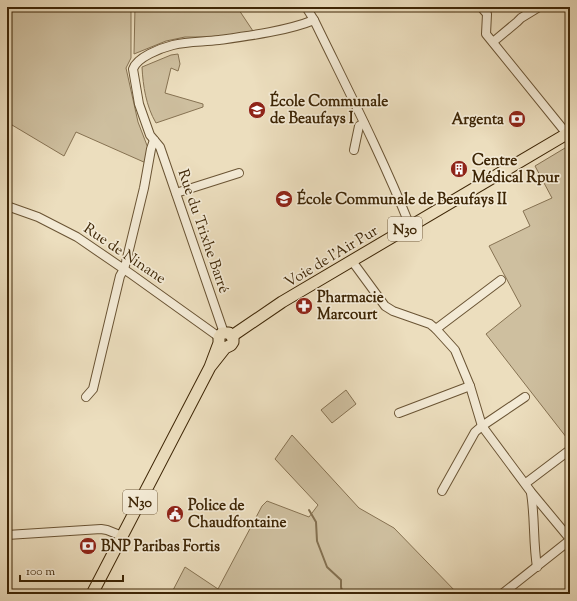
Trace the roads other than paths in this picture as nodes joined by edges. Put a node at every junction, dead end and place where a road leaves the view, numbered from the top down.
1 (306, 7) edge
2 (481, 7) edge
3 (539, 7) edge
4 (314, 20) junction
5 (493, 42) junction
6 (364, 122) junction
7 (568, 133) edge
8 (154, 140) junction
9 (354, 150) dead end
10 (239, 173) dead end
11 (176, 193) junction
12 (7, 206) edge
13 (410, 226) junction
14 (352, 261) junction
15 (124, 269) junction
16 (501, 280) dead end
17 (436, 329) junction
18 (224, 339) junction
19 (470, 386) junction
20 (86, 397) dead end
21 (525, 397) dead end
22 (398, 413) dead end
23 (482, 426) junction
24 (567, 452) dead end
25 (526, 483) junction
26 (442, 491) dead end
27 (531, 492) junction
28 (7, 535) edge
29 (122, 536) junction
30 (570, 539) edge
31 (537, 567) junction
32 (92, 594) edge
33 (502, 594) edge

1 - 4 street
2 - 5 street
3 - 5 street
4 - 6 street
4 - 8 street, Rue du Trixhe Barré
5 - 7 street
6 - 9 street
6 - 13 street
7 - 13 main road, Voie de l'Air Pur / N30
8 - 11 street, Rue du Trixhe Barré
8 - 15 street
10 - 11 street
11 - 18 street, Rue du Trixhe Barré
12 - 15 street, Rue de Ninane
13 - 14 main road, Voie de l'Air Pur / N30
14 - 17 street
14 - 18 main road, Voie de l'Air Pur / N30
15 - 18 street, Rue de Ninane
15 - 20 street
16 - 17 street
17 - 19 street
18 - 29 main road, N30
19 - 22 street
19 - 23 street
21 - 23 street
23 - 25 street
23 - 26 street
24 - 25 street
25 - 27 street
27 - 30 street
27 - 31 street
28 - 29 street
29 - 32 main road, N30
30 - 31 street
31 - 33 street

